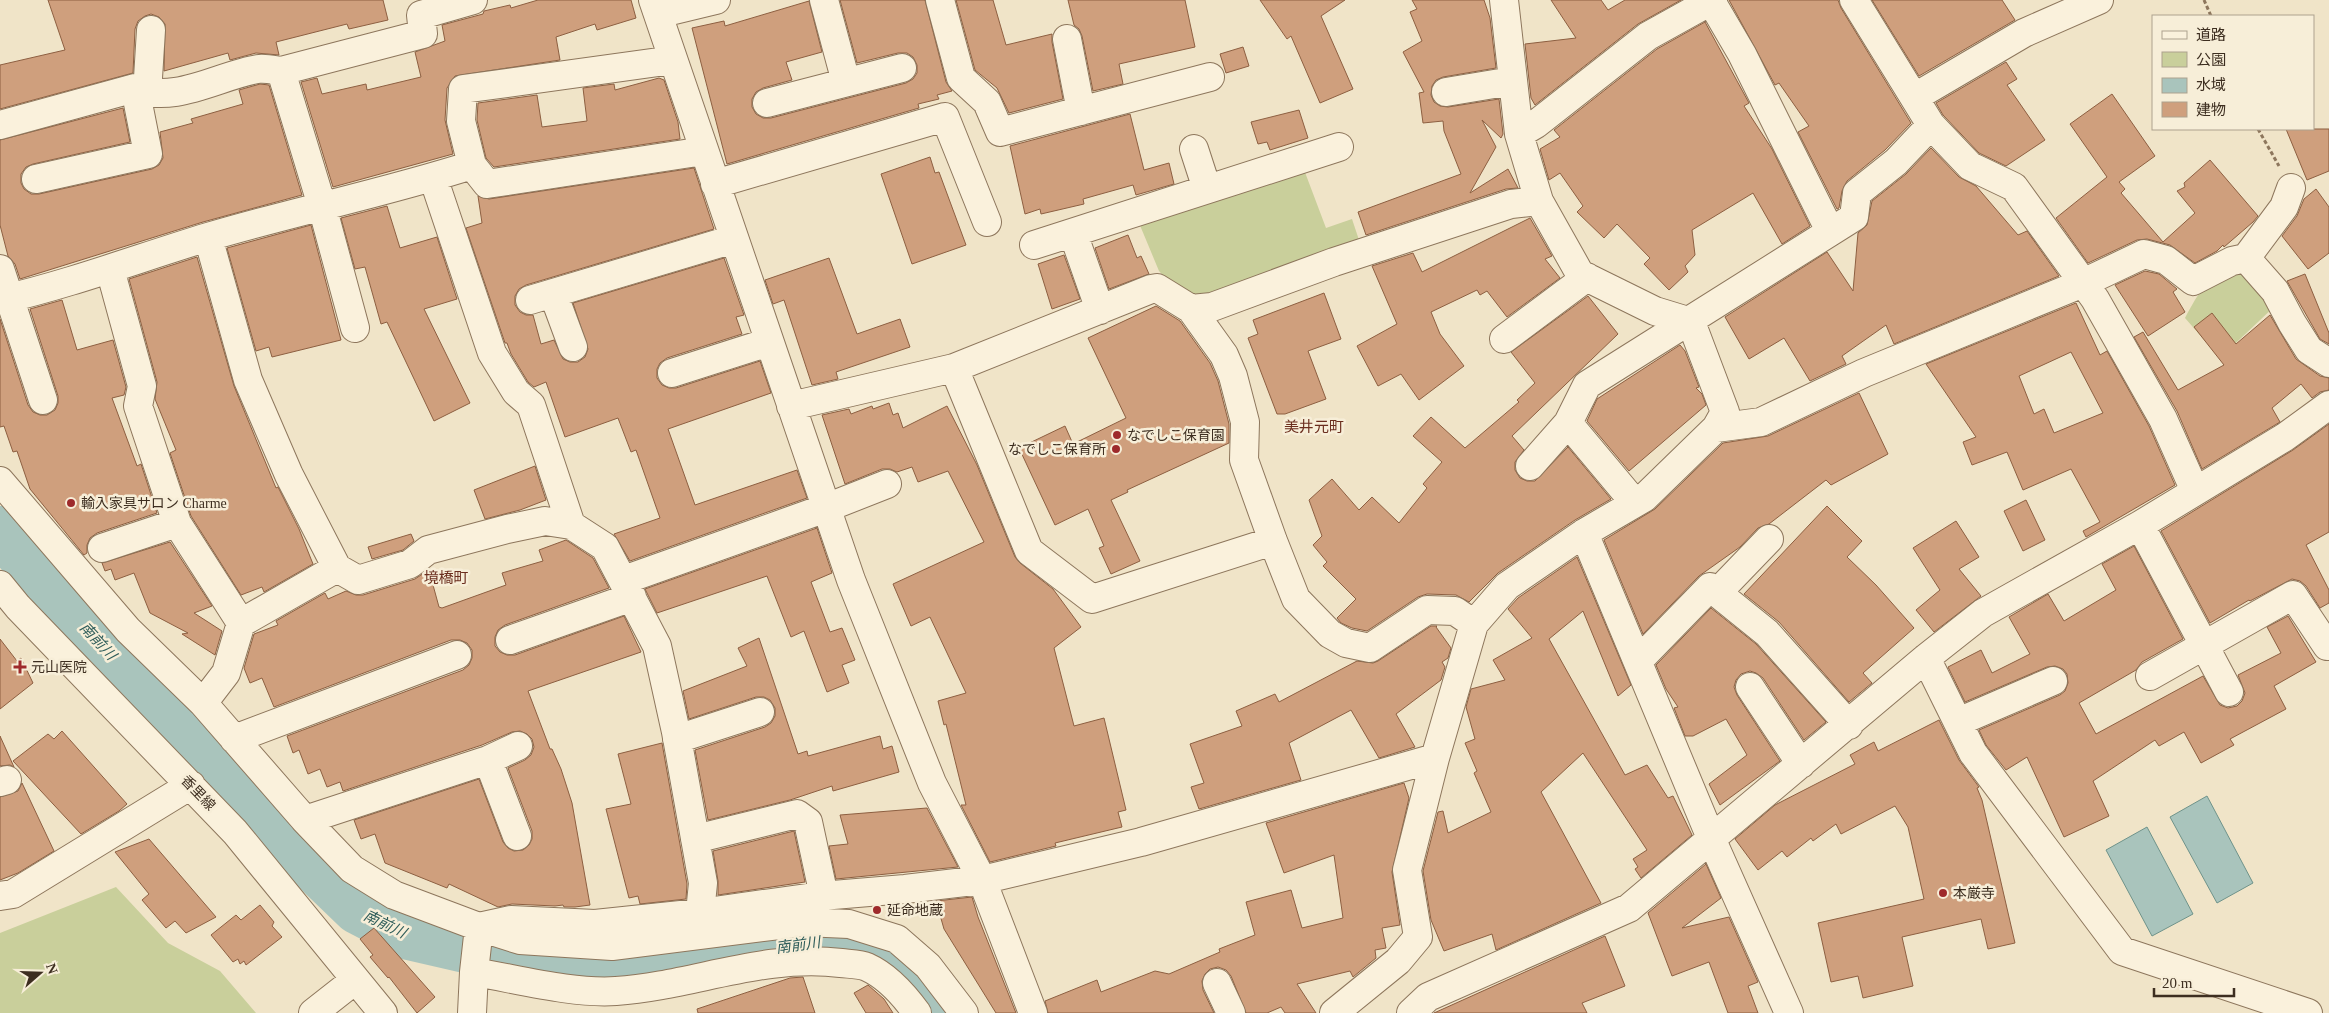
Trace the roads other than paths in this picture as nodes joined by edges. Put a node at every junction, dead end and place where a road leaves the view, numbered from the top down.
1 (473, 0) edge
2 (716, 0) edge
3 (824, 0) edge
4 (940, 0) edge
5 (1504, 0) edge
6 (1854, 0) edge
7 (2098, 0) edge
8 (1712, 1) edge
9 (656, 7) edge
10 (151, 30) dead end
11 (1067, 39) dead end
12 (673, 60) junction
13 (902, 68) dead end
14 (281, 71) junction
15 (1210, 77) dead end
16 (1512, 81) junction
17 (846, 82) junction
18 (141, 91) junction
19 (1446, 92) dead end
20 (1915, 97) junction
21 (767, 104) dead end
22 (1081, 111) junction
23 (0, 125) edge
24 (1931, 125) junction
25 (1519, 134) junction
26 (1339, 147) dead end
27 (1194, 149) dead end
28 (704, 151) junction
29 (472, 165) junction
30 (433, 177) junction
31 (36, 179) dead end
32 (715, 184) junction
33 (2291, 188) road end
34 (1207, 189) junction
35 (1539, 201) junction
36 (322, 206) junction
37 (987, 222) dead end
38 (1830, 231) junction
39 (1073, 233) junction
40 (208, 237) junction
41 (734, 239) junction
42 (1034, 245) dead end
43 (2246, 258) junction
44 (0, 269) edge
45 (110, 269) junction
46 (1586, 277) junction
47 (2083, 283) junction
48 (4, 299) edge
49 (1191, 309) junction
50 (1100, 310) junction
51 (1691, 322) junction
52 (355, 328) dead end
53 (1504, 339) dead end
54 (769, 342) junction
55 (572, 347) dead end
56 (2329, 363) edge
57 (954, 368) junction
58 (672, 373) dead end
59 (42, 400) dead end
60 (2329, 405) edge
61 (791, 406) junction
62 (1568, 422) junction
63 (1716, 428) junction
64 (1530, 466) dead end
65 (0, 480) edge
66 (887, 484) dead end
67 (2194, 491) junction
68 (1634, 502) junction
69 (826, 508) junction
70 (178, 523) junction
71 (2140, 525) junction
72 (571, 526) junction
73 (1584, 533) junction
74 (1769, 539) dead end
75 (1273, 541) junction
76 (102, 548) dead end
77 (337, 568) junction
78 (0, 585) edge
79 (628, 588) junction
80 (1717, 593) junction
81 (9, 612) edge
82 (241, 623) junction
83 (1474, 624) junction
84 (510, 640) dead end
85 (2203, 645) junction
86 (2329, 646) edge
87 (457, 655) dead end
88 (1926, 658) junction
89 (1639, 660) junction
90 (2150, 676) dead end
91 (2053, 681) dead end
92 (1750, 687) dead end
93 (2228, 692) dead end
94 (203, 703) junction
95 (760, 712) dead end
96 (1958, 722) junction
97 (1849, 725) junction
98 (234, 738) junction
99 (678, 739) junction
100 (518, 746) dead end
101 (1435, 758) junction
102 (488, 760) junction
103 (1801, 764) junction
104 (191, 785) junction
105 (305, 820) junction
106 (517, 836) dead end
107 (1711, 838) junction
108 (695, 839) junction
109 (982, 880) junction
110 (0, 896) edge
111 (824, 896) junction
112 (700, 914) junction
113 (479, 928) junction
114 (660, 940) junction
115 (474, 972) junction
116 (355, 980) junction
117 (672, 982) junction
118 (1217, 983) dead end
119 (960, 1011) edge
120 (313, 1013) edge
121 (383, 1013) edge
122 (472, 1013) edge
123 (916, 1013) edge
124 (1033, 1013) edge
125 (1231, 1013) edge
126 (1334, 1013) edge
127 (1411, 1013) edge
128 (1789, 1013) edge
129 (2308, 1013) edge

1 - 14 street
2 - 9 street
3 - 17 street
4 - 22 street
5 - 16 street
6 - 20 street
7 - 20 street
8 - 25 street
8 - 38 street
9 - 12 street
10 - 18 street
11 - 22 street
12 - 28 street
12 - 29 street
13 - 17 street
14 - 18 street
14 - 36 street
15 - 22 street
16 - 19 street
16 - 25 street
17 - 21 street
18 - 23 street
18 - 31 street
20 - 24 street
24 - 38 street
24 - 47 street
25 - 35 street
26 - 34 street
27 - 34 street
28 - 29 street
28 - 32 street
29 - 30 street
30 - 36 street
30 - 72 street
32 - 37 street
32 - 41 street
33 - 43 street
34 - 39 street
35 - 46 street
35 - 49 street
36 - 40 street
36 - 52 street
38 - 51 street
39 - 42 street
39 - 50 street
40 - 45 street
40 - 77 street
41 - 54 street
41 - 55 street
43 - 47 street
43 - 56 street
44 - 48 street
45 - 48 street
45 - 70 street
46 - 51 street
46 - 53 street
47 - 63 street
47 - 67 street
48 - 59 street
49 - 50 street
49 - 75 street
50 - 57 street
51 - 62 street
51 - 63 street
54 - 58 street
54 - 61 street
57 - 61 street
57 - 75 street
60 - 67 street
61 - 69 street
62 - 64 street
62 - 68 street
63 - 68 street
65 - 94 street
66 - 69 street
67 - 71 street
68 - 73 street
69 - 79 street
69 - 109 street
70 - 76 street
70 - 82 street
71 - 85 street
71 - 88 street
72 - 77 street
72 - 79 street
73 - 83 street
73 - 89 street
74 - 80 street
75 - 83 street
77 - 82 street
78 - 81 street, 香里線
79 - 84 street
79 - 99 street
80 - 89 street
80 - 97 street
81 - 104 street, 香里線
82 - 94 street
83 - 101 street
85 - 86 street
85 - 90 street
85 - 93 street
87 - 98 street
88 - 96 street
88 - 97 street
89 - 107 street
91 - 96 street
92 - 103 street
94 - 98 street
95 - 99 street
96 - 129 street
97 - 103 street
98 - 105 street
99 - 108 street
100 - 102 street
101 - 109 street
101 - 126 street
102 - 105 street
102 - 106 street
103 - 107 street
104 - 110 street
104 - 116 street, 香里線
105 - 113 street
107 - 127 street
107 - 128 street
108 - 111 street
108 - 112 street
109 - 111 street
109 - 124 street
111 - 112 street
112 - 113 street
113 - 114 street
113 - 115 street
114 - 117 street
114 - 119 street
115 - 117 street
115 - 122 street
116 - 120 street
116 - 121 street, 香里線
117 - 123 street
118 - 125 street

